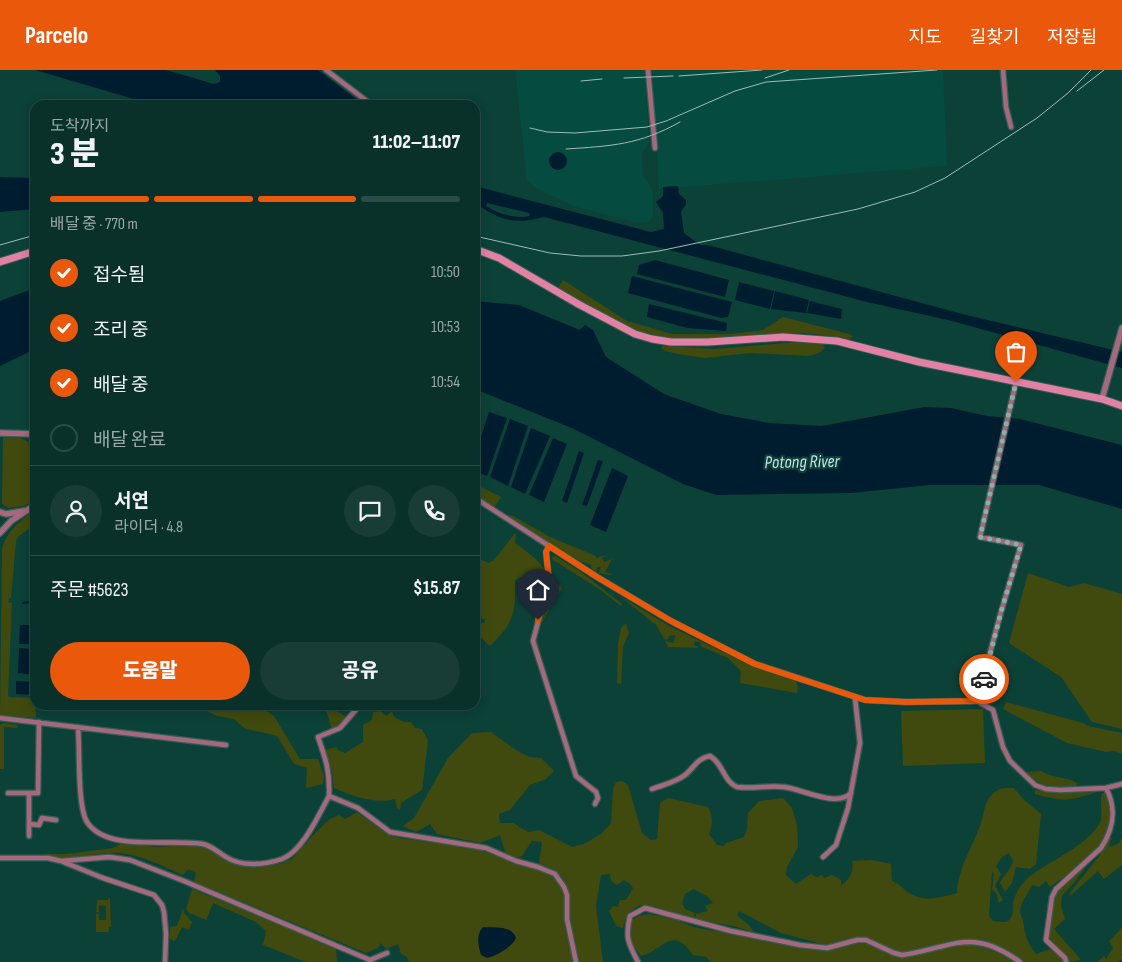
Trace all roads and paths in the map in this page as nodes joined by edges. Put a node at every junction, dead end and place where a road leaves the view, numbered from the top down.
1 (326, 70) edge
2 (648, 70) edge
3 (1003, 70) edge
4 (365, 100) edge
5 (1011, 127) dead end
6 (655, 148) dead end
7 (480, 251) edge
8 (30, 253) edge
9 (0, 262) edge
10 (1121, 331) edge
11 (1016, 382) junction
12 (1102, 399) junction
13 (1122, 406) edge
14 (0, 434) edge
15 (30, 436) edge
16 (480, 501) edge
17 (28, 510) joint
18 (0, 512) edge
19 (0, 533) edge
20 (549, 546) junction
21 (855, 698) junction
22 (977, 701) junction
23 (356, 710) edge
24 (0, 718) edge
25 (39, 722) junction
26 (78, 727) junction
27 (226, 745) dead end
28 (1122, 784) edge
29 (1106, 788) junction
30 (652, 789) dead end
31 (8, 793) dead end
32 (29, 793) junction
33 (851, 794) junction
34 (329, 796) junction
35 (595, 804) dead end
36 (56, 820) dead end
37 (29, 824) junction
38 (29, 836) dead end
39 (823, 857) dead end
40 (0, 858) edge
41 (61, 861) junction
42 (387, 953) dead end
43 (165, 962) edge
44 (576, 962) edge
45 (638, 962) edge
46 (1020, 962) edge
47 (1066, 962) edge

1 - 4 street
2 - 6 street
3 - 5 street
7 - 11 main road
8 - 9 main road
10 - 12 street
11 - 12 main road
11 - 22 street
12 - 13 main road
14 - 15 street
16 - 20 street
17 - 18 street
17 - 19 street
20 - 21 street
20 - 35 street
21 - 22 street
21 - 33 street
22 - 29 street
23 - 34 street
24 - 25 street
25 - 26 street
25 - 32 street
26 - 27 street
26 - 34 street
28 - 29 street
29 - 47 street
30 - 33 street
31 - 32 street
32 - 37 street
33 - 39 street
34 - 44 street
36 - 37 street
37 - 38 street
40 - 41 street
41 - 42 street
41 - 43 street
45 - 46 street

